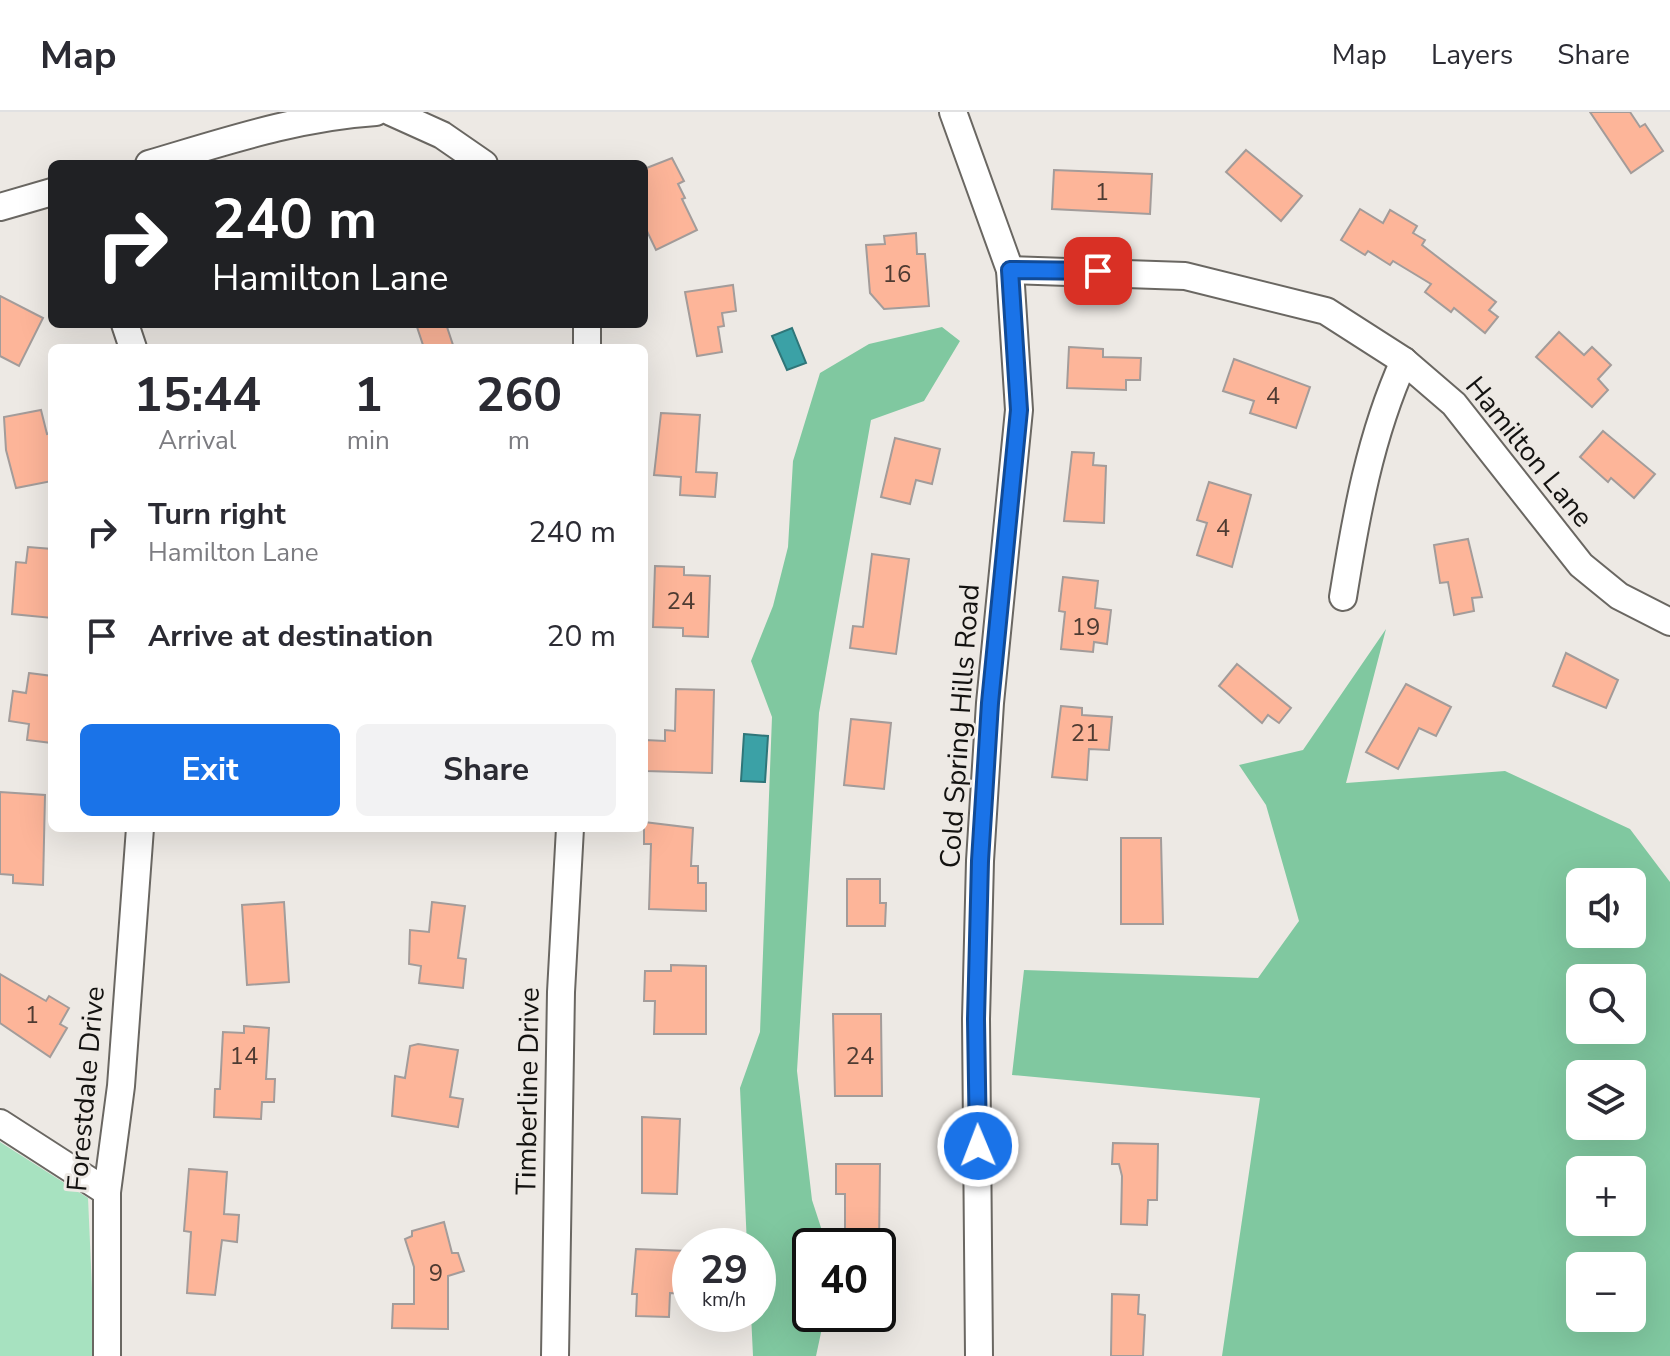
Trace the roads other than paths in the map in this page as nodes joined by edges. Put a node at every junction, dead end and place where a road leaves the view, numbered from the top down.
1 (376, 112) edge
2 (391, 112) edge
3 (953, 112) edge
4 (163, 160) edge
5 (478, 160) edge
6 (48, 193) edge
7 (0, 207) edge
8 (1010, 270) junction
9 (1404, 361) junction
10 (1343, 597) dead end
11 (1670, 622) edge
12 (140, 832) edge
13 (570, 832) edge
14 (0, 1123) edge
15 (107, 1192) junction
16 (107, 1356) edge
17 (555, 1356) edge
18 (979, 1356) edge

1 - 4 street
2 - 5 street
3 - 8 street, Cold Spring Hills Road
6 - 7 street
8 - 9 street, Hamilton Lane
8 - 18 street, Cold Spring Hills Road
9 - 10 street
9 - 11 street, Hamilton Lane
12 - 15 street, Forestdale Drive
13 - 17 street, Timberline Drive
14 - 15 street
15 - 16 street, Forestdale Drive

